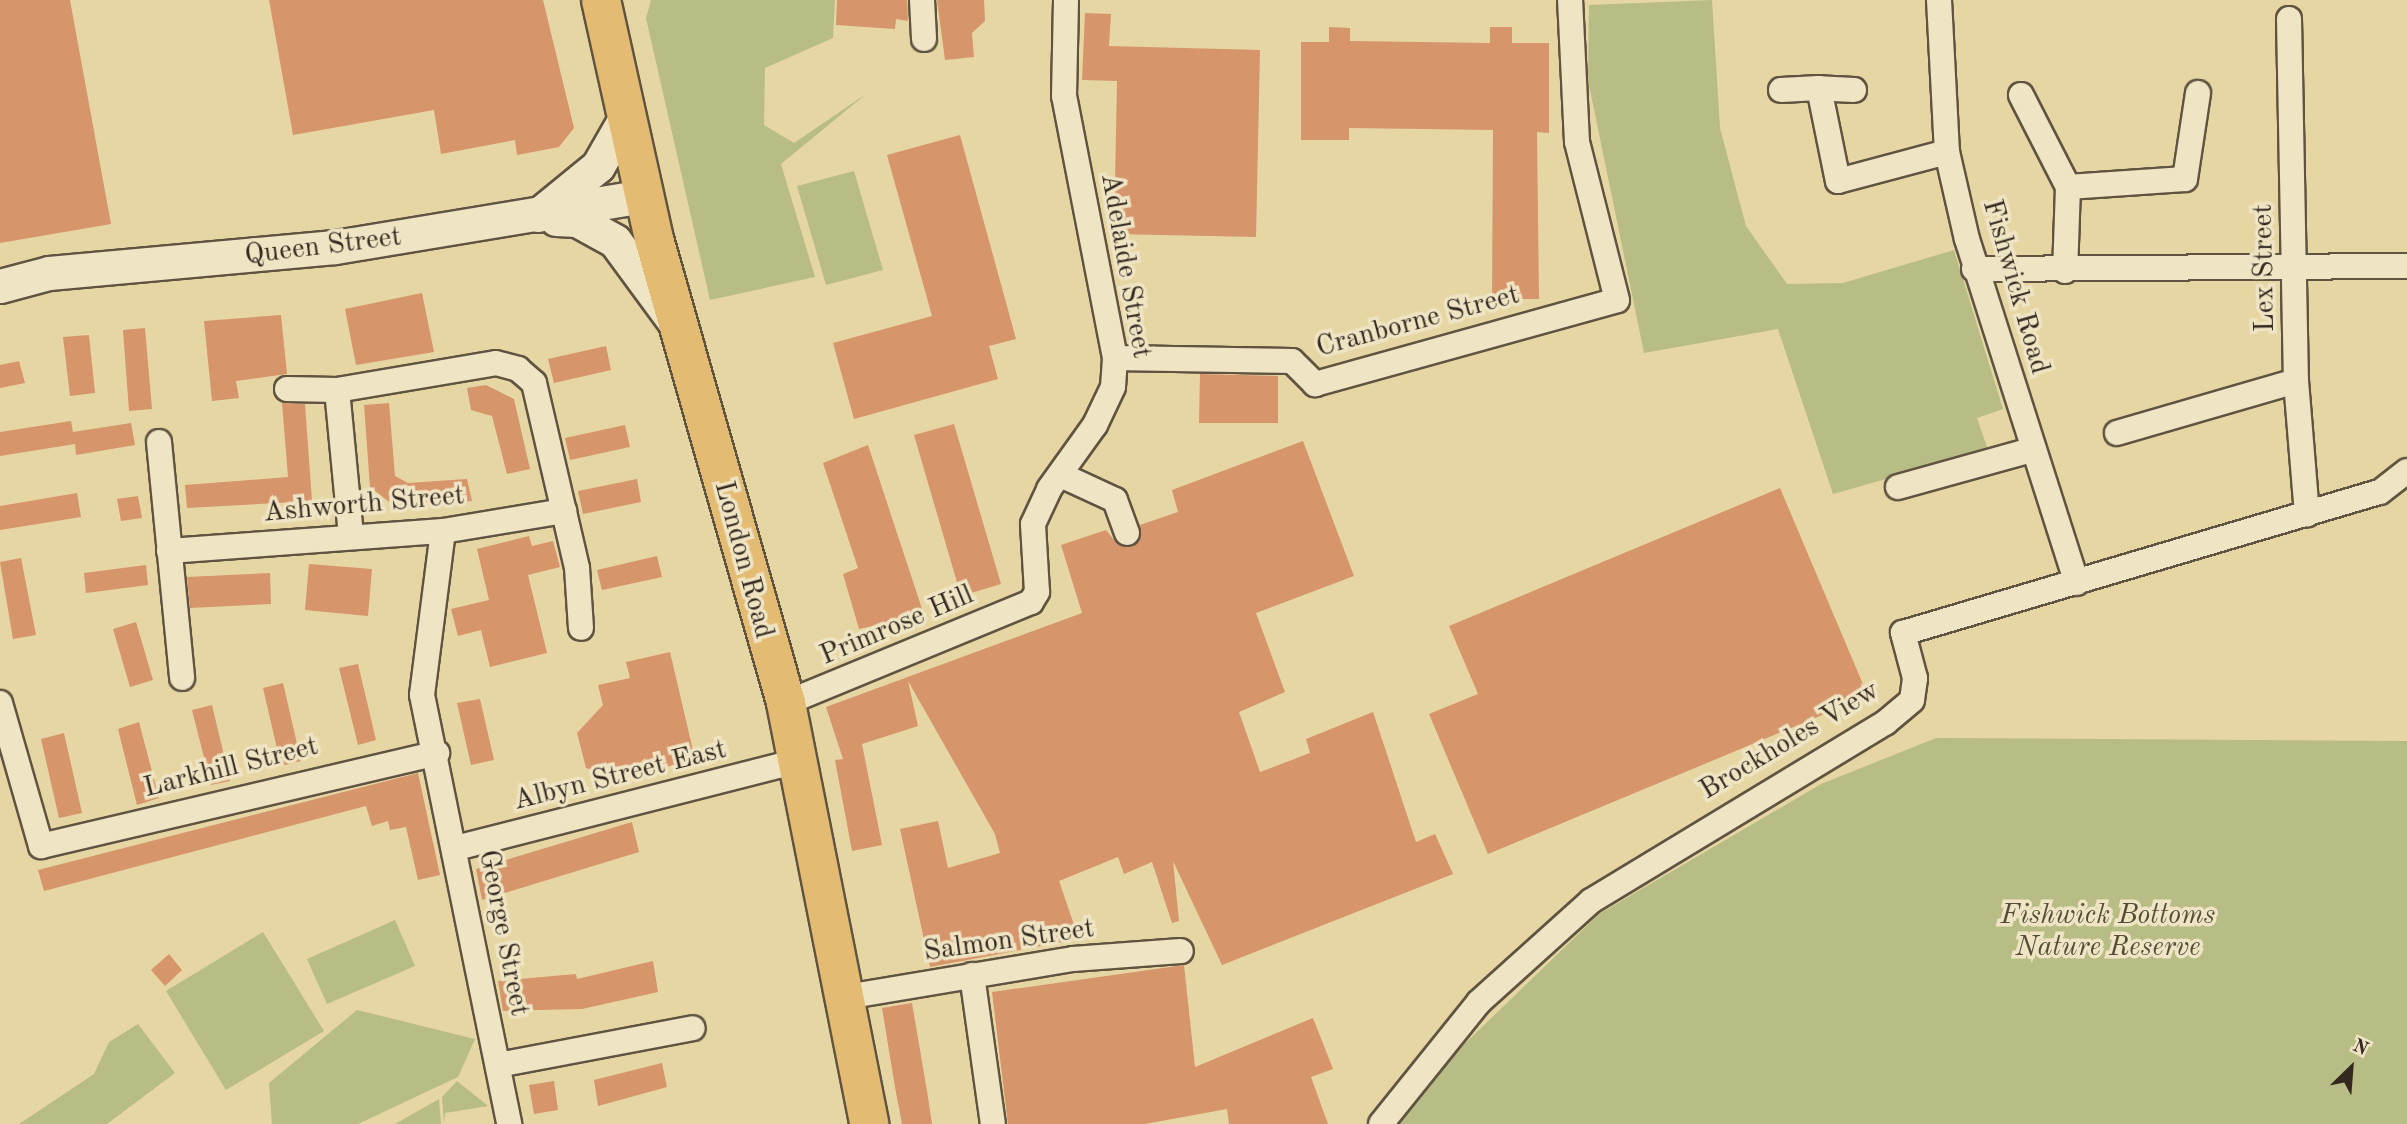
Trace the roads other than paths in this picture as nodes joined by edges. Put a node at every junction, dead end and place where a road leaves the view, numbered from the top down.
1 (627, 0) edge
2 (922, 0) edge
3 (1066, 0) edge
4 (1570, 0) edge
5 (1938, 0) edge
6 (605, 17) edge
7 (2289, 19) dead end
8 (924, 39) dead end
9 (1819, 88) junction
10 (1781, 90) dead end
11 (1854, 90) dead end
12 (2199, 93) dead end
13 (2021, 95) dead end
14 (626, 117) junction
15 (1947, 152) junction
16 (2068, 187) junction
17 (644, 195) junction
18 (536, 216) junction
19 (2407, 266) edge
20 (1974, 269) junction
21 (2295, 270) junction
22 (2065, 271) junction
23 (0, 286) edge
24 (681, 330) junction
25 (1115, 358) junction
26 (2296, 381) junction
27 (287, 388) dead end
28 (337, 390) junction
29 (2118, 433) dead end
30 (159, 442) dead end
31 (2031, 450) junction
32 (2407, 471) edge
33 (1063, 476) junction
34 (1898, 487) dead end
35 (564, 511) junction
36 (2307, 515) junction
37 (443, 531) junction
38 (1126, 533) dead end
39 (351, 536) junction
40 (169, 551) junction
41 (2077, 583) junction
42 (1031, 602) joint
43 (581, 628) dead end
44 (181, 678) dead end
45 (0, 703) edge
46 (786, 703) junction
47 (437, 753) junction
48 (798, 761) junction
49 (456, 848) junction
50 (1181, 951) dead end
51 (972, 975) junction
52 (846, 997) junction
53 (693, 1028) dead end
54 (498, 1065) junction
55 (509, 1124) edge
56 (869, 1124) edge
57 (993, 1124) edge
58 (1381, 1124) edge

1 - 6 highway
2 - 8 street
3 - 25 street, Adelaide Street
4 - 25 street, Cranborne Street
5 - 15 street, Fishwick Road
6 - 14 highway, London Road
7 - 21 street, Lex Street
9 - 10 street
9 - 11 street
9 - 15 street
12 - 16 street
13 - 16 street
14 - 17 highway, London Road
14 - 18 street
15 - 20 street, Fishwick Road
16 - 22 street
17 - 18 street, Queen Street
17 - 24 highway, London Road
18 - 23 street, Queen Street
18 - 24 street
19 - 21 street
20 - 22 street
20 - 31 street, Fishwick Road
21 - 22 street
21 - 26 street, Lex Street
24 - 46 highway, London Road
25 - 33 street, Adelaide Street
26 - 29 street
26 - 36 street, Lex Street
27 - 28 street
28 - 35 street
28 - 39 street
30 - 40 street
31 - 34 street
31 - 41 street, Fishwick Road
32 - 36 street, Brockholes View
33 - 38 street
33 - 42 street, Adelaide Street
35 - 37 street, Ashworth Street
35 - 43 street
36 - 41 street, Brockholes View
37 - 39 street, Ashworth Street
37 - 47 street, George Street
39 - 40 street, Ashworth Street
40 - 44 street
41 - 58 street, Brockholes View
42 - 46 street, Primrose Hill
45 - 47 street, Larkhill Street
46 - 48 highway, London Road
47 - 49 street, George Street
48 - 49 street, Albyn Street East
48 - 52 highway, London Road
49 - 54 street, George Street
50 - 51 street, Salmon Street
51 - 52 street, Salmon Street
51 - 57 street
52 - 56 highway, London Road
53 - 54 street
54 - 55 street, George Street

